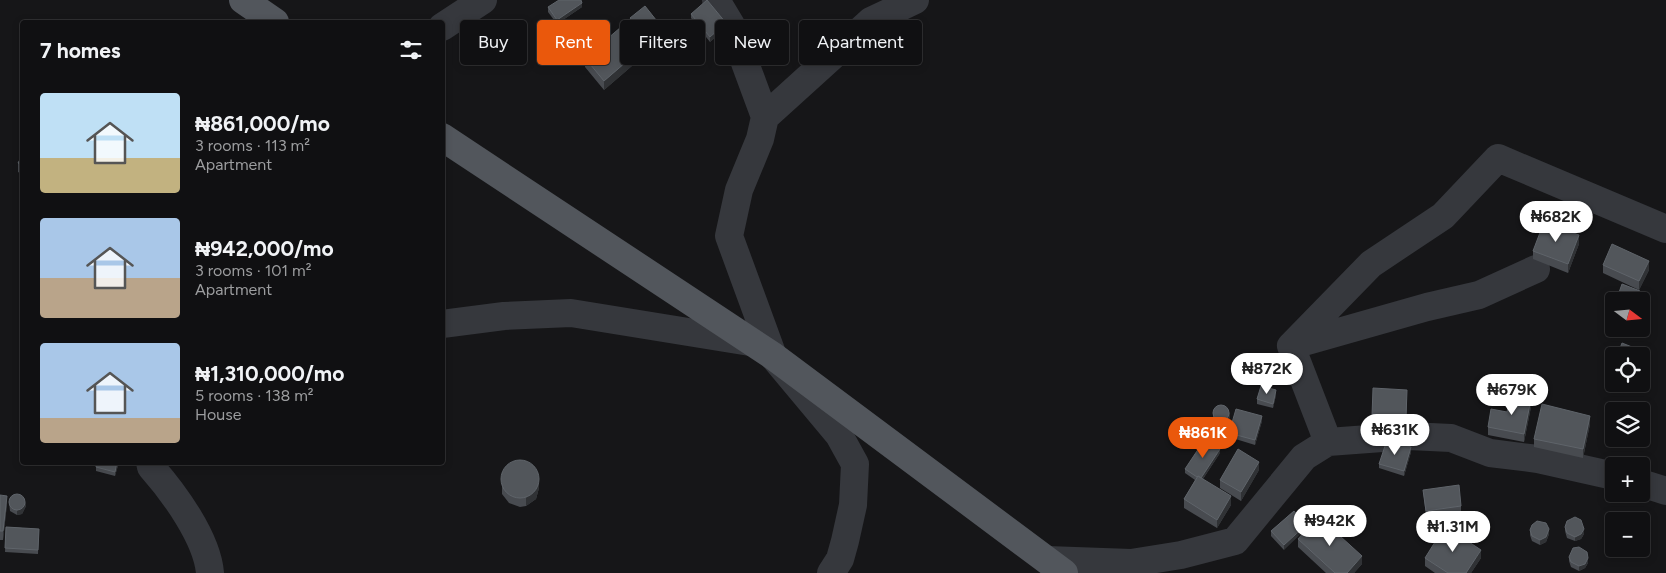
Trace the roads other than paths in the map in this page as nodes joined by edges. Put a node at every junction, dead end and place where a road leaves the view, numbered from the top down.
1 (243, 0) edge
2 (483, 0) edge
3 (716, 0) edge
4 (914, 0) edge
5 (272, 20) edge
6 (445, 25) edge
7 (765, 117) junction
8 (445, 139) edge
9 (1666, 229) edge
10 (1536, 269) dead end
11 (445, 324) edge
12 (750, 342) junction
13 (1291, 346) junction
14 (773, 356) junction
15 (1328, 442) junction
16 (151, 465) edge
17 (1605, 474) edge
18 (1650, 486) edge
19 (1666, 491) edge
20 (1055, 567) edge
21 (210, 573) edge
22 (831, 573) edge

1 - 5 main road
2 - 6 street
3 - 7 street
4 - 7 street
7 - 14 street
8 - 12 main road
9 - 13 street
10 - 13 street
11 - 12 street
12 - 14 main road
13 - 15 street
14 - 20 main road
14 - 22 street
15 - 17 street
15 - 20 street
16 - 21 street
18 - 19 street

